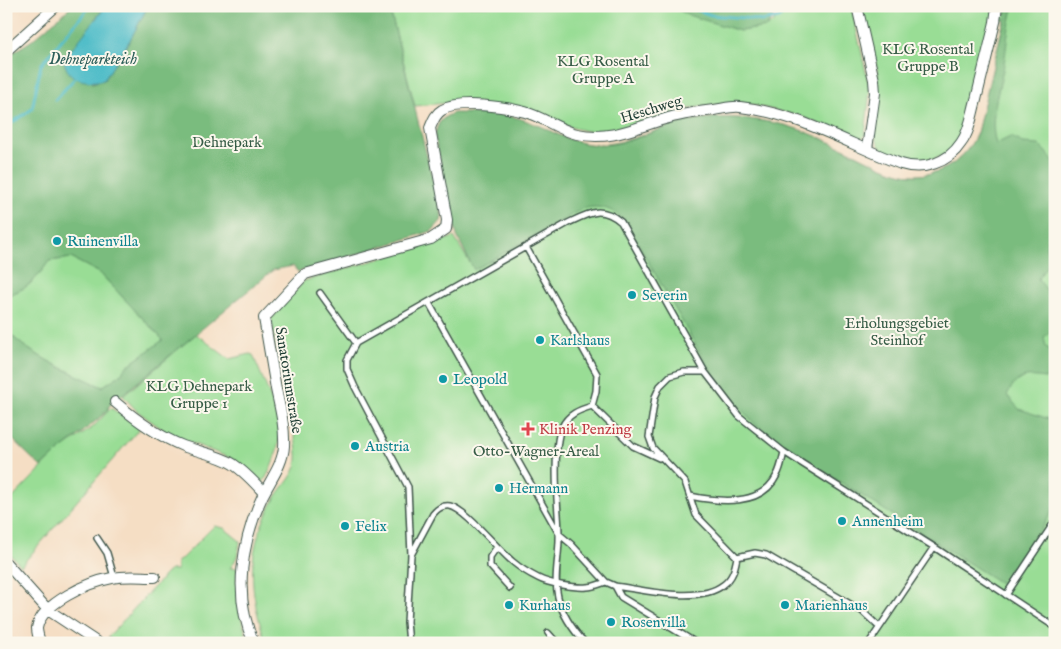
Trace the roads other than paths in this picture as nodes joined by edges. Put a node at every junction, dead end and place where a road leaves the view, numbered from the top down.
1 (56, 6) edge
2 (857, 6) edge
3 (997, 6) edge
4 (6, 51) edge
5 (867, 149) junction
6 (526, 247) junction
7 (330, 267) joint
8 (320, 293) dead end
9 (429, 303) junction
10 (356, 343) junction
11 (705, 372) junction
12 (115, 402) dead end
13 (592, 406) junction
14 (784, 452) junction
15 (663, 460) junction
16 (264, 493) junction
17 (690, 496) junction
18 (1055, 521) edge
19 (559, 534) junction
20 (97, 538) dead end
21 (497, 547) junction
22 (934, 547) junction
23 (411, 555) junction
24 (737, 558) junction
25 (6, 563) edge
26 (114, 577) junction
27 (155, 577) dead end
28 (606, 582) junction
29 (556, 583) junction
30 (615, 586) junction
31 (510, 588) dead end
32 (1006, 595) junction
33 (48, 610) junction
34 (879, 627) junction
35 (1055, 627) edge
36 (548, 633) dead end
37 (40, 643) edge
38 (98, 643) edge
39 (254, 643) edge
40 (409, 643) edge
41 (557, 643) edge
42 (585, 643) edge
43 (696, 643) edge
44 (869, 643) edge

1 - 4 street
2 - 5 street
3 - 5 street, Heschweg
5 - 7 street, Heschweg
6 - 9 lane
6 - 11 lane
6 - 13 lane
7 - 16 street, Sanatoriumstraße
8 - 10 lane
9 - 10 lane
9 - 19 lane
10 - 23 lane
11 - 14 lane
11 - 15 lane
12 - 16 street
13 - 15 lane
13 - 19 lane
14 - 17 lane
14 - 22 lane
15 - 17 lane
16 - 39 street, Sanatoriumstraße
17 - 24 lane
18 - 32 lane
19 - 28 lane
19 - 29 lane
20 - 26 lane
21 - 23 lane
21 - 29 lane
21 - 31 lane
22 - 32 lane
22 - 34 lane
23 - 40 lane
24 - 30 lane
24 - 34 lane
25 - 33 street
26 - 27 street
26 - 33 street
28 - 29 lane
28 - 30 lane
29 - 42 lane
30 - 43 lane
32 - 35 lane
33 - 37 street
33 - 38 street
34 - 44 lane
36 - 41 lane

